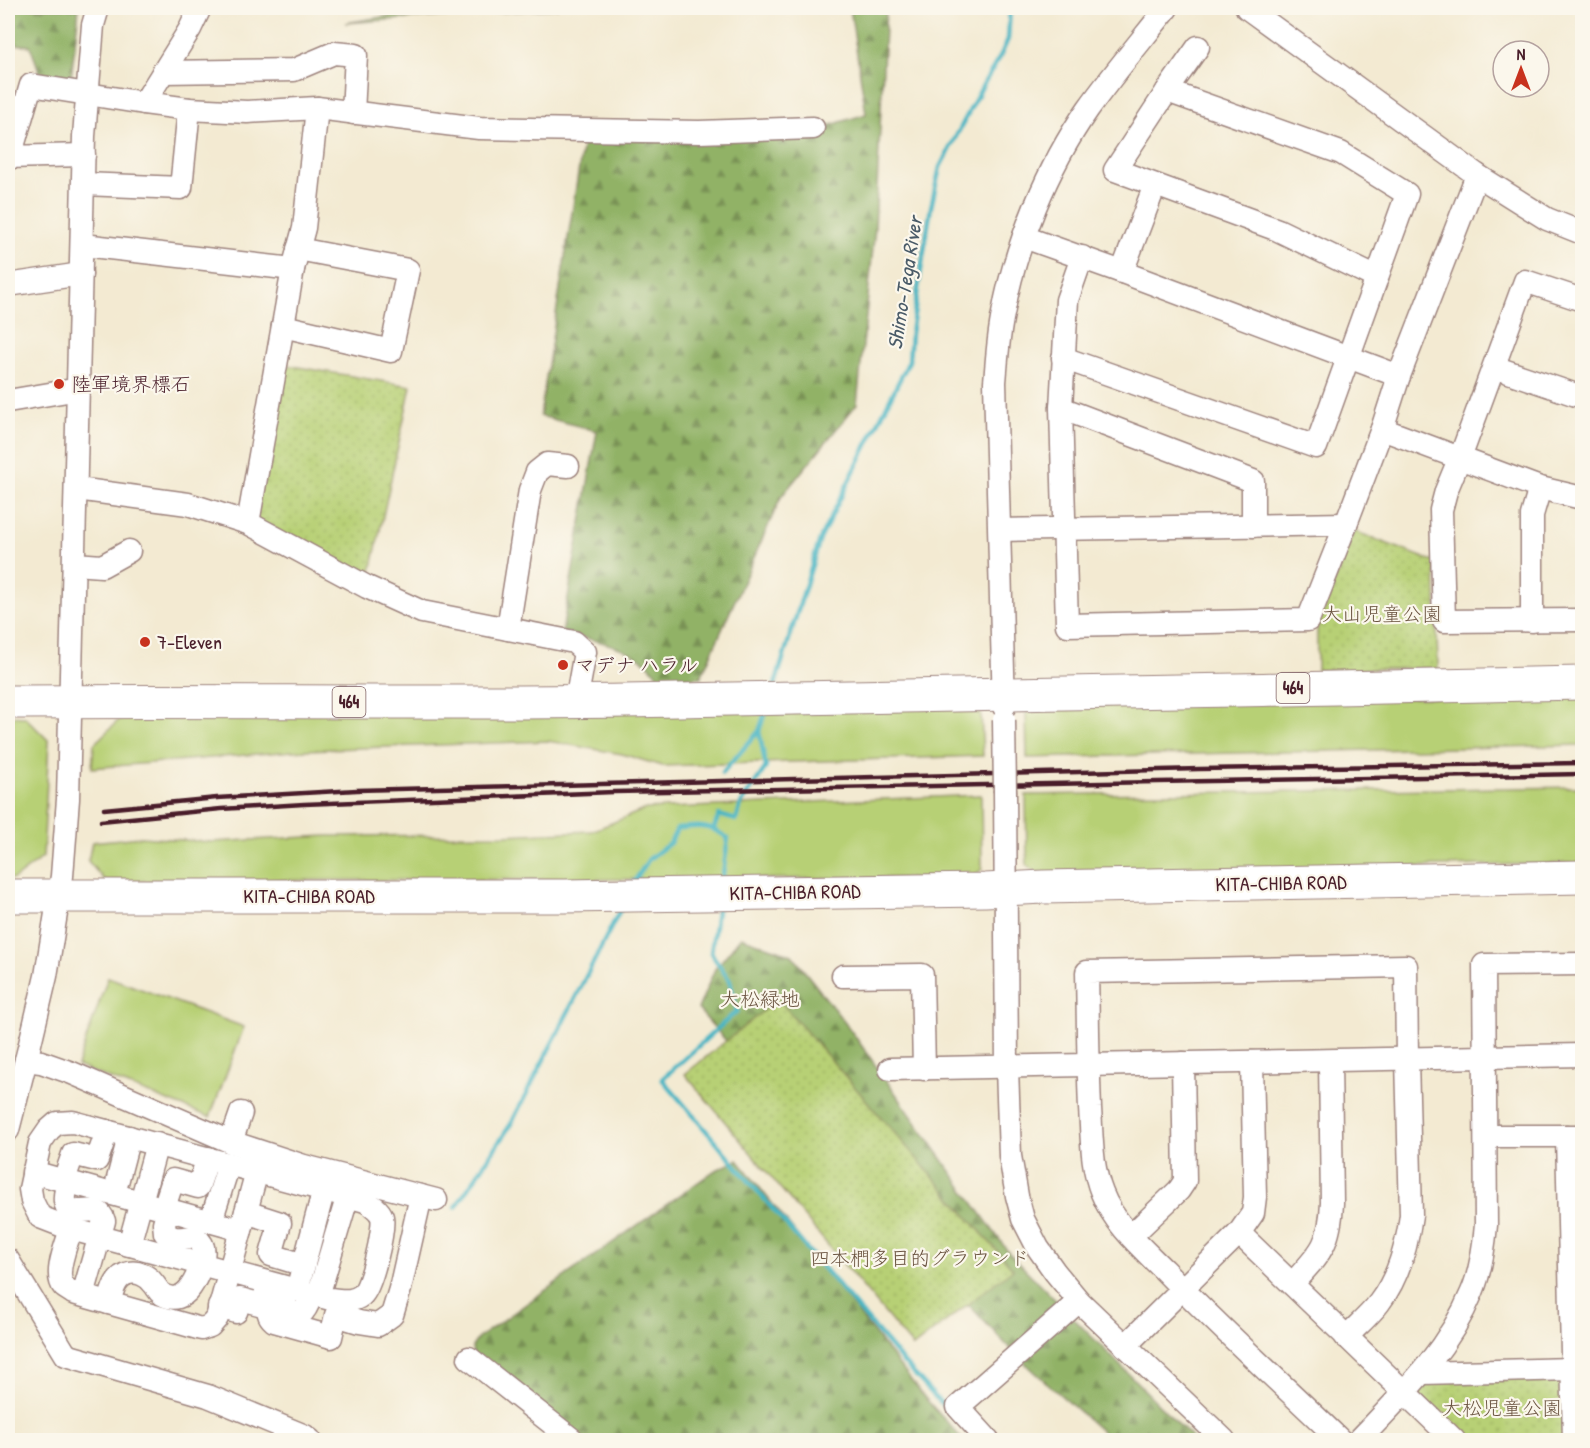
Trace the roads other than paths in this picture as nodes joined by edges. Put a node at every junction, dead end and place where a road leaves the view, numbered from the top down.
1 (98, 8) edge
2 (200, 8) edge
3 (1167, 8) edge
4 (1247, 8) edge
5 (1198, 47) dead end
6 (163, 72) junction
7 (1167, 91) junction
8 (88, 94) junction
9 (144, 104) junction
10 (316, 108) junction
11 (189, 109) junction
12 (353, 113) junction
13 (813, 128) dead end
14 (84, 155) junction
15 (11, 156) edge
16 (1477, 175) junction
17 (84, 183) junction
18 (1155, 185) junction
19 (1582, 233) edge
20 (1024, 237) junction
21 (83, 245) junction
22 (1082, 257) junction
23 (296, 259) junction
24 (1122, 272) junction
25 (81, 274) junction
26 (1377, 278) junction
27 (8, 285) edge
28 (1582, 300) edge
29 (283, 326) junction
30 (1348, 357) junction
31 (1063, 358) junction
32 (1494, 367) junction
33 (1400, 376) junction
34 (78, 389) junction
35 (1582, 398) edge
36 (8, 401) edge
37 (1061, 408) junction
38 (1382, 429) junction
39 (1461, 458) junction
40 (568, 466) dead end
41 (77, 489) junction
42 (1540, 489) junction
43 (1582, 498) edge
44 (248, 523) junction
45 (1346, 524) junction
46 (1253, 526) junction
47 (1064, 529) junction
48 (1000, 530) junction
49 (129, 551) dead end
50 (75, 564) junction
51 (1582, 620) edge
52 (1532, 621) junction
53 (508, 629) junction
54 (1582, 682) edge
55 (8, 702) edge
56 (71, 702) junction
57 (576, 702) junction
58 (1004, 707) junction
59 (1006, 877) junction
60 (1582, 877) edge
61 (8, 896) edge
62 (59, 896) junction
63 (1582, 964) edge
64 (843, 976) dead end
65 (1582, 1055) edge
66 (1485, 1057) junction
67 (1407, 1059) junction
68 (26, 1060) junction
69 (1330, 1061) junction
70 (1252, 1062) junction
71 (1183, 1063) junction
72 (1088, 1065) junction
73 (1007, 1067) junction
74 (890, 1069) dead end
75 (924, 1069) junction
76 (241, 1113) dead end
77 (8, 1130) edge
78 (107, 1131) junction
79 (1486, 1136) junction
80 (1575, 1136) edge
81 (129, 1137) junction
82 (157, 1144) junction
83 (222, 1155) junction
84 (257, 1171) junction
85 (33, 1172) junction
86 (66, 1181) junction
87 (324, 1189) junction
88 (114, 1194) junction
89 (356, 1198) junction
90 (140, 1201) junction
91 (234, 1208) junction
92 (166, 1209) junction
93 (211, 1221) junction
94 (71, 1229) junction
95 (1239, 1233) junction
96 (1131, 1236) junction
97 (99, 1237) junction
98 (129, 1245) junction
99 (8, 1260) edge
100 (201, 1264) junction
101 (304, 1265) junction
102 (229, 1272) junction
103 (268, 1283) junction
104 (1292, 1284) junction
105 (1182, 1289) junction
106 (82, 1295) junction
107 (314, 1295) junction
108 (1079, 1301) junction
109 (109, 1303) junction
110 (219, 1307) junction
111 (1346, 1337) junction
112 (1125, 1346) junction
113 (469, 1358) dead end
114 (1572, 1370) junction
115 (1423, 1373) junction
116 (1404, 1393) junction
117 (568, 1439) edge
118 (310, 1440) edge
119 (988, 1440) edge
120 (1224, 1440) edge
121 (1341, 1440) edge
122 (1359, 1440) edge
123 (1454, 1440) edge
124 (1574, 1440) edge

1 - 8 street
2 - 6 street
3 - 20 street
4 - 16 street
5 - 7 street
6 - 9 street
6 - 12 street
7 - 18 street
7 - 26 street
8 - 9 street
8 - 14 street
8 - 15 street
9 - 11 street
10 - 11 street
10 - 12 street
10 - 23 street
11 - 17 street
12 - 13 street
14 - 15 street
14 - 17 street
16 - 19 street
16 - 33 street
17 - 21 street
18 - 24 street
18 - 26 street
20 - 22 street
20 - 48 street
21 - 23 street
21 - 25 street
22 - 24 street
22 - 31 street
23 - 29 street
23 - 29 street
24 - 30 street
25 - 27 street
25 - 34 street
26 - 30 street
28 - 32 street
29 - 44 street
30 - 31 street
30 - 33 street
31 - 37 street
32 - 35 street
32 - 39 street
33 - 38 street
34 - 36 street
34 - 41 street
37 - 46 street
37 - 47 street
38 - 39 street
38 - 45 street
39 - 42 street
39 - 52 street
40 - 53 street
41 - 44 street
41 - 50 street
42 - 43 street
42 - 52 street
44 - 53 street
45 - 46 street
45 - 47 street
46 - 47 street
47 - 48 street
48 - 58 street
49 - 50 street
50 - 56 street
51 - 52 street
53 - 57 street
54 - 58 highway, 464
55 - 56 highway, 464
56 - 57 highway, 464
56 - 62 street
57 - 58 highway, 464
58 - 59 street, bridge
59 - 60 highway, KITA-CHIBA ROAD
59 - 62 highway, KITA-CHIBA ROAD
59 - 73 street
61 - 62 highway, KITA-CHIBA ROAD
62 - 68 street
63 - 66 street
64 - 75 street
65 - 66 street
66 - 67 street
66 - 79 street
67 - 69 street
67 - 72 street
67 - 111 street
68 - 77 street
68 - 83 street
69 - 70 street
69 - 104 street
70 - 71 street
70 - 95 street
71 - 72 street
71 - 96 street
72 - 73 street
72 - 96 street
73 - 75 street
73 - 108 street
74 - 75 street
76 - 83 street
78 - 81 street
78 - 85 street
78 - 86 street
79 - 80 street
79 - 115 street
80 - 114 street
81 - 82 street
81 - 88 street
82 - 83 street
82 - 90 street
83 - 84 street
83 - 91 street
83 - 92 street
83 - 107 street
84 - 87 street
84 - 91 street
85 - 86 street
85 - 94 street
86 - 88 street
86 - 97 street
87 - 89 street
87 - 101 street
88 - 90 street
89 - 107 street
89 - 107 street
90 - 92 street
90 - 98 street
91 - 93 street
91 - 93 street
91 - 101 street
91 - 102 street
92 - 93 street
92 - 100 street
94 - 97 street
94 - 106 street
95 - 104 street
95 - 105 street
96 - 105 street
97 - 98 street
97 - 106 street
98 - 100 street
99 - 118 street
100 - 102 street
100 - 109 street
101 - 107 street
102 - 103 street
102 - 110 street
103 - 107 street
103 - 110 street
104 - 111 street
105 - 112 street
105 - 121 street
106 - 109 street
108 - 112 street
108 - 119 street
109 - 110 street
111 - 116 street
112 - 120 street
113 - 117 street
114 - 115 street
114 - 124 street
115 - 116 street
116 - 122 street
116 - 123 street

